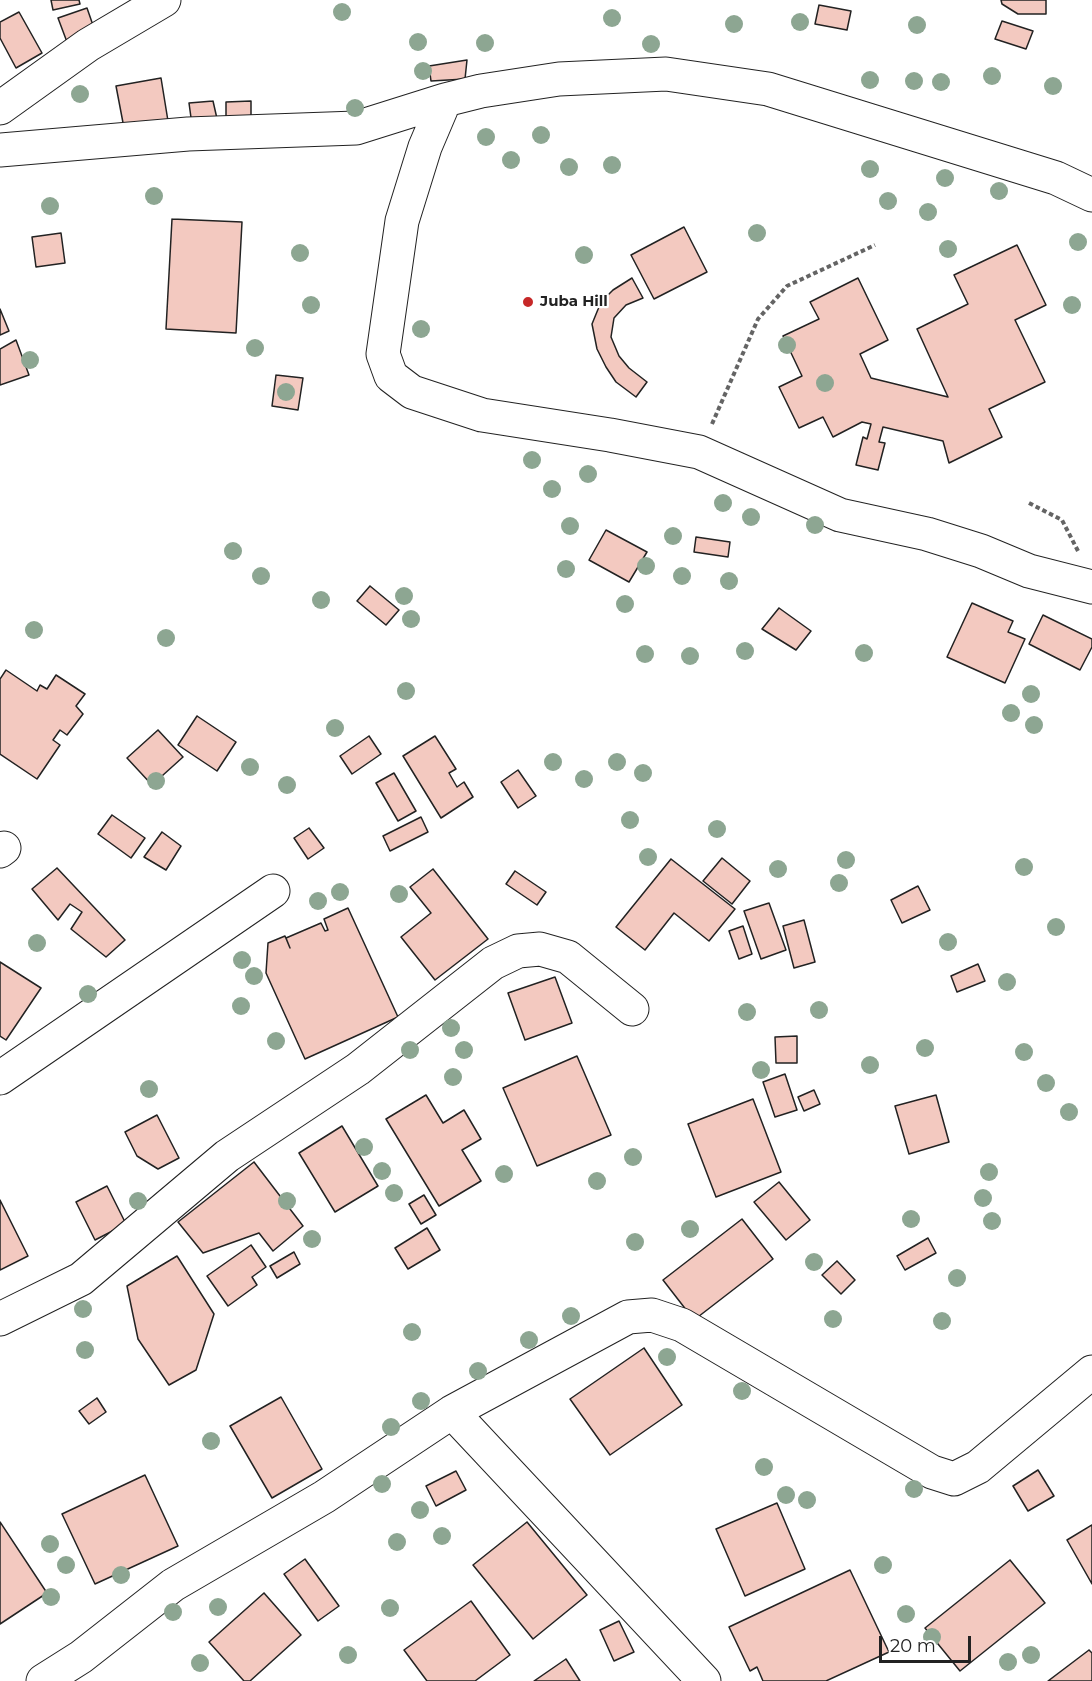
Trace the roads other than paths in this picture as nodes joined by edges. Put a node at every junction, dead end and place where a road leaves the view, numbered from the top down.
1 (165, 0) edge
2 (445, 100) junction
3 (0, 108) edge
4 (0, 150) edge
5 (1092, 195) edge
6 (1086, 573) edge
7 (273, 891) dead end
8 (632, 1009) dead end
9 (0, 1078) edge
10 (0, 1319) edge
11 (1092, 1372) edge
12 (452, 1412) junction
13 (43, 1681) edge
14 (704, 1681) edge

1 - 3 street
2 - 4 street
2 - 5 street
2 - 6 street
7 - 9 street
8 - 10 street
11 - 12 street
12 - 13 street
12 - 14 street

